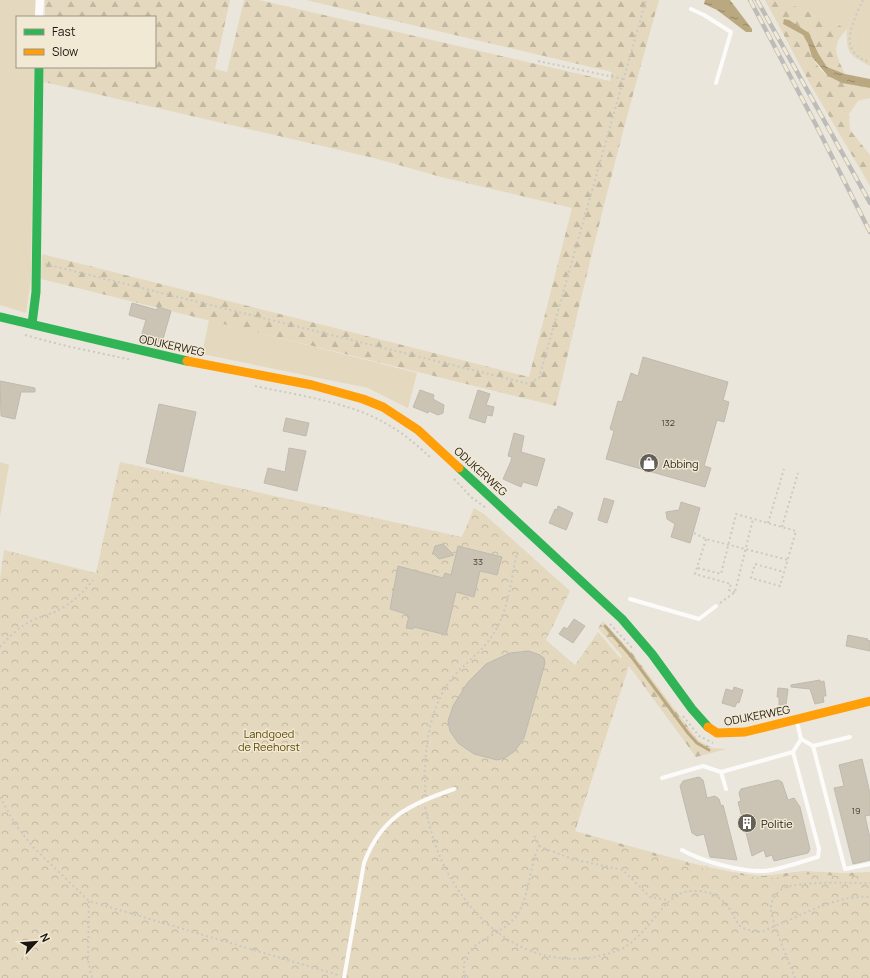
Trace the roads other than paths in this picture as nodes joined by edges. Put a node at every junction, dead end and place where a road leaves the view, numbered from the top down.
1 (40, 0) edge
2 (691, 9) dead end
3 (39, 16) edge
4 (39, 68) edge
5 (716, 82) dead end
6 (0, 317) edge
7 (32, 324) junction
8 (630, 599) dead end
9 (716, 606) road end
10 (870, 701) edge
11 (797, 720) junction
12 (850, 737) dead end
13 (801, 739) junction
14 (813, 746) junction
15 (793, 752) junction
16 (721, 772) junction
17 (662, 778) dead end
18 (454, 788) dead end
19 (726, 789) dead end
20 (682, 850) dead end
21 (870, 864) edge
22 (344, 976) edge

1 - 3 street
2 - 5 lane
4 - 7 street
6 - 7 street, ODIJKERWEG
7 - 11 street, ODIJKERWEG
8 - 9 lane
10 - 11 street, ODIJKERWEG
11 - 13 lane
12 - 14 lane
13 - 14 lane
13 - 15 lane
14 - 21 lane
15 - 16 lane
15 - 20 lane
16 - 17 lane
16 - 19 lane
18 - 22 lane

